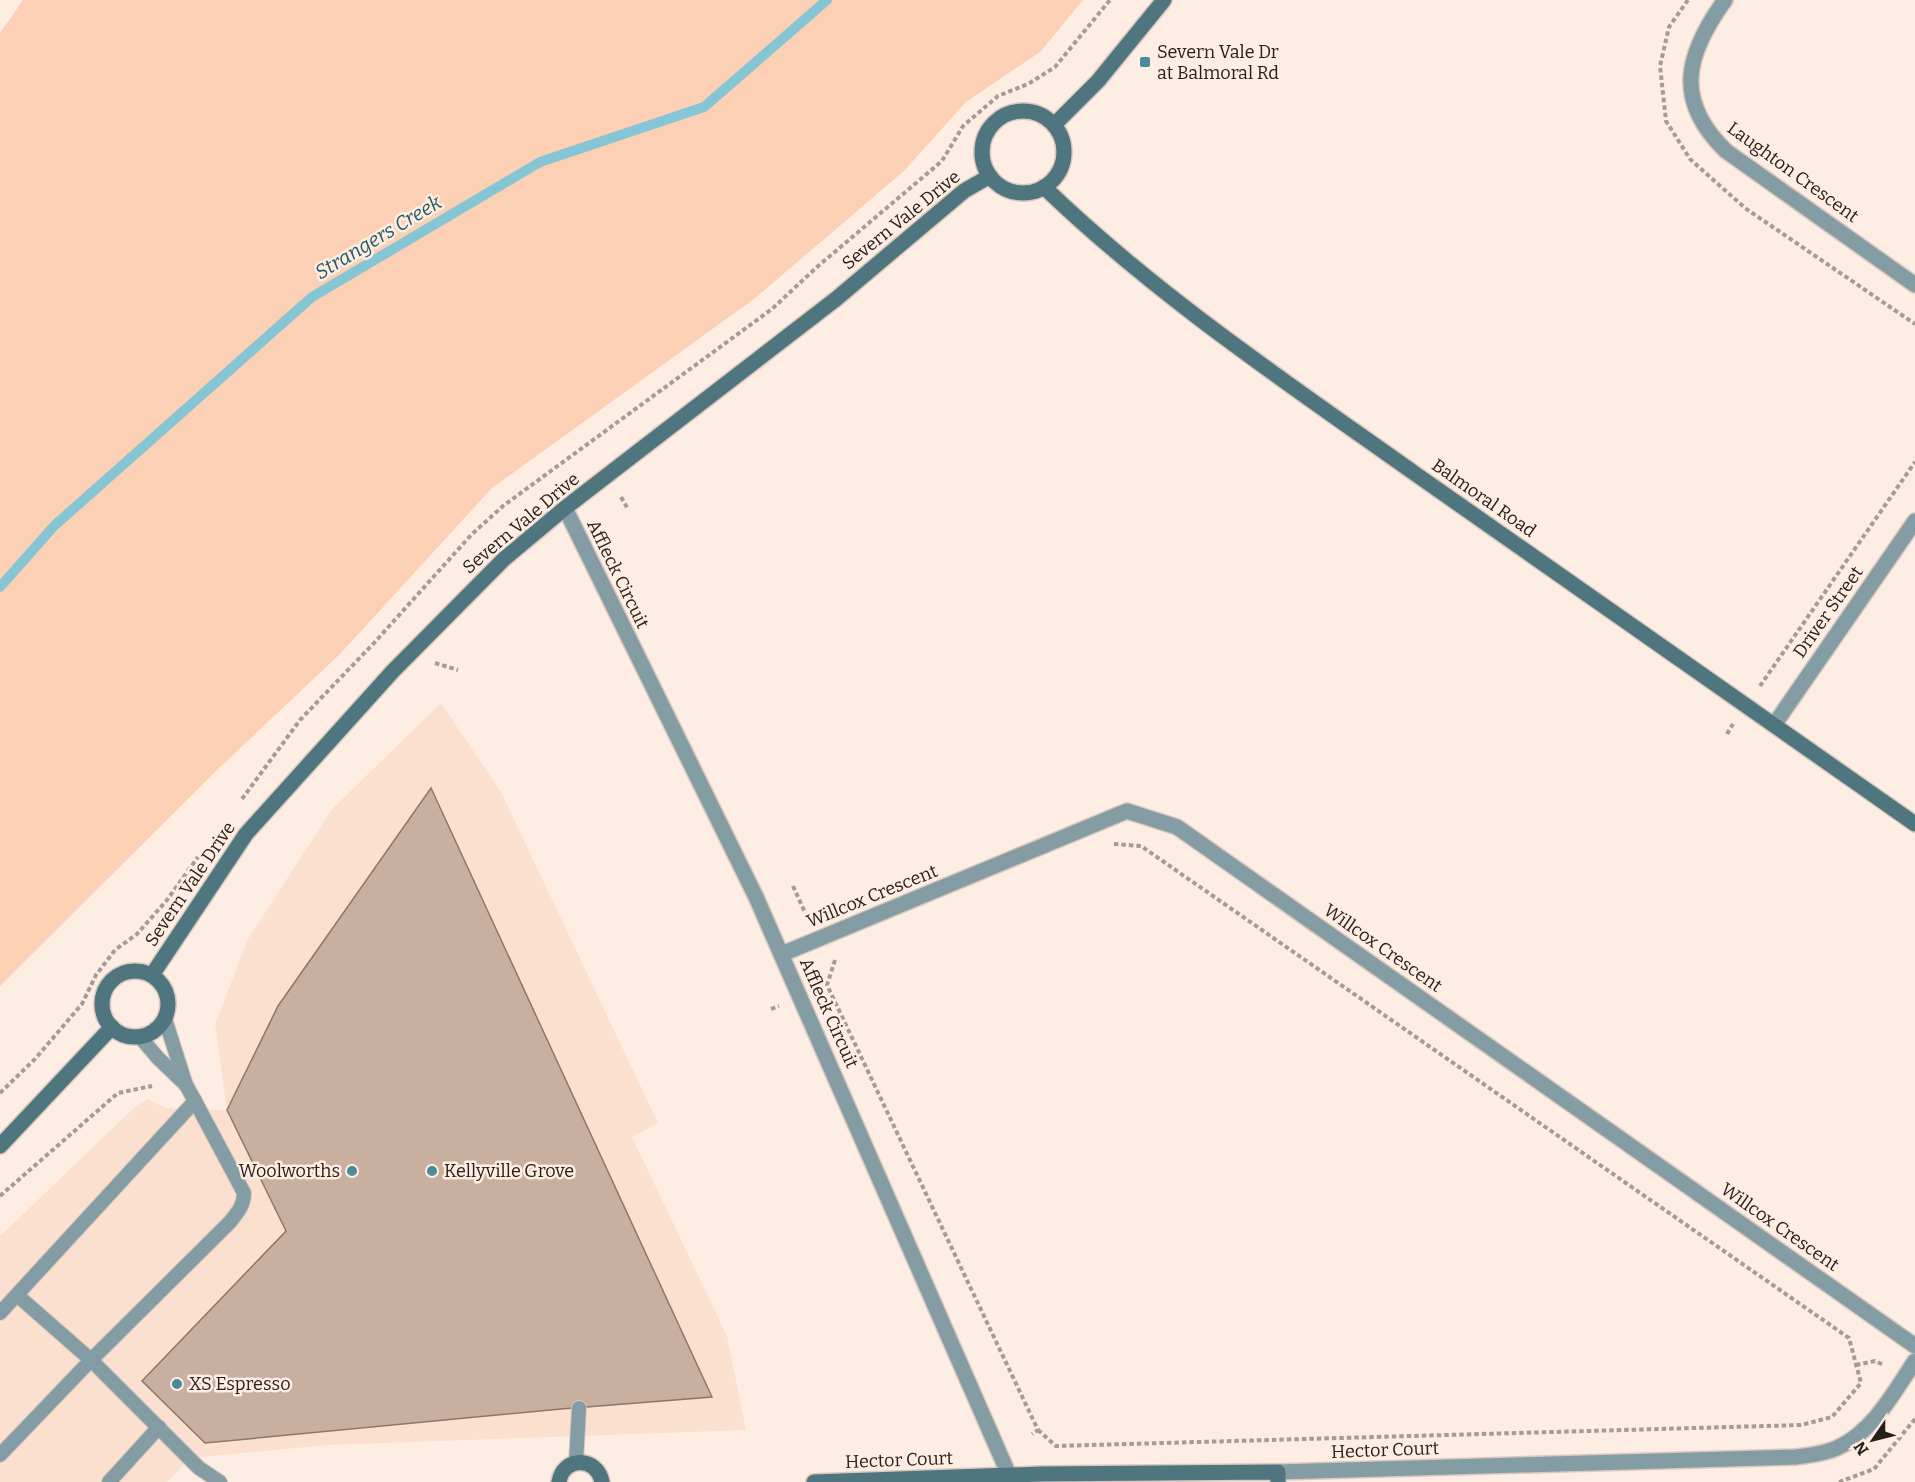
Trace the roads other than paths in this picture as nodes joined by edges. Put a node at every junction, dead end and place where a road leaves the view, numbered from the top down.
1 (1164, 0) edge
2 (1725, 0) edge
3 (1054, 125) junction
4 (990, 176) junction
5 (1044, 187) junction
6 (1915, 285) edge
7 (565, 508) junction
8 (1915, 521) edge
9 (1774, 725) junction
10 (1915, 824) edge
11 (782, 954) junction
12 (152, 975) junction
13 (165, 1018) junction
14 (112, 1027) junction
15 (140, 1037) junction
16 (186, 1085) junction
17 (195, 1101) junction
18 (0, 1146) edge
19 (18, 1295) junction
20 (0, 1313) edge
21 (1915, 1346) edge
22 (92, 1360) junction
23 (1915, 1361) edge
24 (579, 1408) dead end
25 (159, 1427) junction
26 (0, 1455) edge
27 (576, 1462) junction
28 (1009, 1475) junction
29 (1278, 1477) edge
30 (109, 1482) edge
31 (220, 1482) edge
32 (559, 1482) edge
33 (602, 1482) edge
34 (814, 1482) edge

1 - 3 street
2 - 6 street, Laughton Crescent
3 - 4 street
3 - 5 street
4 - 5 street
4 - 7 street, Severn Vale Drive
5 - 9 street, Balmoral Road
7 - 11 street, Affleck Circuit
7 - 12 street, Severn Vale Drive
8 - 9 street, Driver Street
9 - 10 street, Balmoral Road
11 - 21 street, Willcox Crescent
11 - 28 street, Affleck Circuit
12 - 13 street
12 - 14 street
13 - 15 street
13 - 16 lane
14 - 15 street
14 - 18 street
15 - 16 lane
16 - 17 lane
17 - 19 lane
17 - 22 lane
19 - 20 lane
19 - 22 lane
22 - 25 lane
22 - 26 lane
23 - 29 street, Hector Court
24 - 27 lane
25 - 30 lane
25 - 31 lane
27 - 32 street
27 - 33 street
28 - 29 street, Hector Court
28 - 34 street, Hector Court

